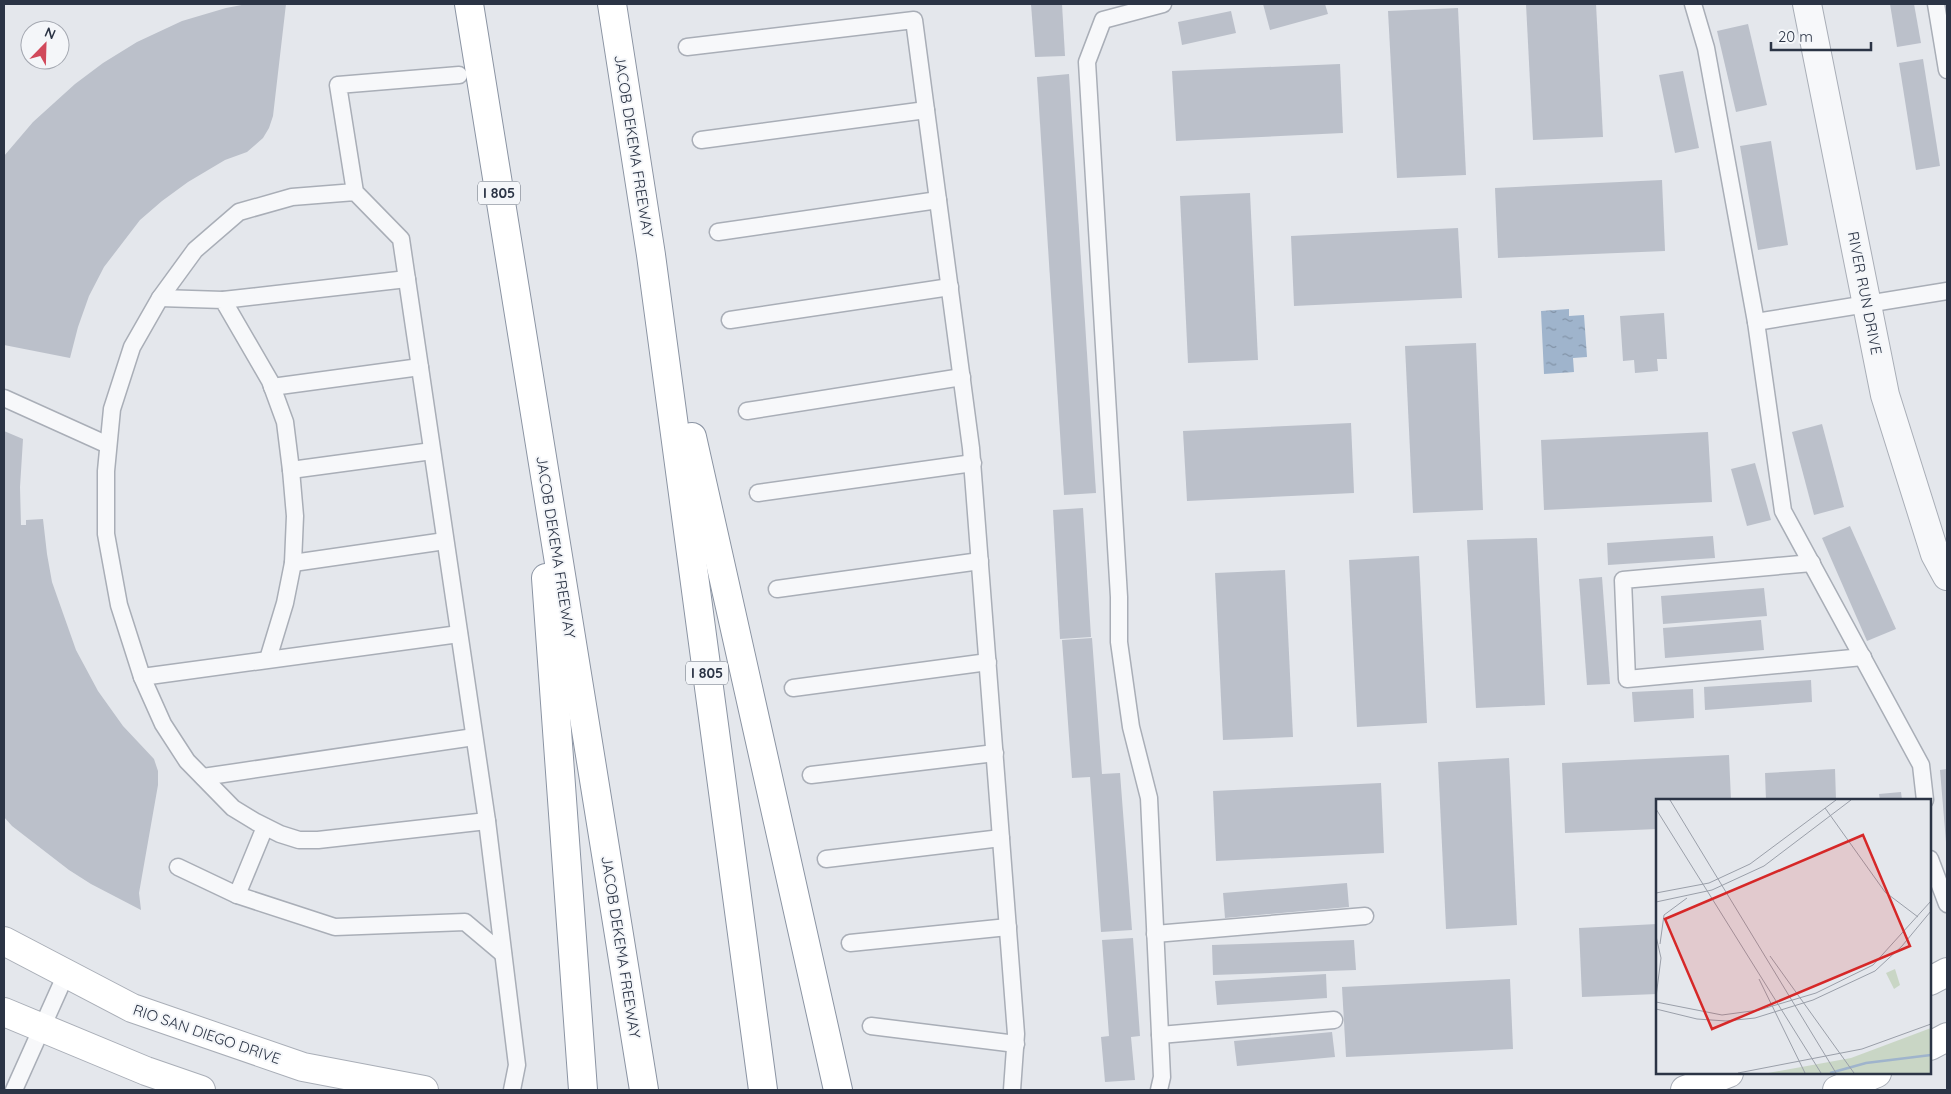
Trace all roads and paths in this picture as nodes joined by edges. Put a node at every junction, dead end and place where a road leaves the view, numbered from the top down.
1 (469, 4) edge
2 (612, 4) edge
3 (1163, 4) edge
4 (1692, 4) edge
5 (1806, 4) edge
6 (1936, 4) edge
7 (686, 48) dead end
8 (1947, 70) edge
9 (459, 75) dead end
10 (926, 110) junction
11 (701, 140) dead end
12 (355, 192) junction
13 (938, 200) junction
14 (718, 232) dead end
15 (651, 255) junction
16 (407, 279) junction
17 (950, 287) junction
18 (1947, 291) edge
19 (160, 298) junction
20 (223, 300) junction
21 (1867, 305) junction
22 (730, 320) dead end
23 (1756, 322) junction
24 (420, 367) junction
25 (962, 377) junction
26 (530, 383) junction
27 (272, 387) junction
28 (4, 398) edge
29 (747, 411) dead end
30 (108, 445) junction
31 (432, 451) junction
32 (972, 463) junction
33 (292, 470) junction
34 (758, 493) dead end
35 (445, 541) junction
36 (980, 561) junction
37 (1812, 563) junction
38 (293, 564) junction
39 (1947, 576) edge
40 (777, 589) dead end
41 (459, 634) junction
42 (1863, 657) junction
43 (268, 659) junction
44 (988, 662) junction
45 (142, 676) junction
46 (793, 688) dead end
47 (474, 737) junction
48 (995, 753) junction
49 (811, 775) dead end
50 (203, 777) junction
51 (1924, 799) edge
52 (487, 821) junction
53 (265, 827) junction
54 (1001, 838) junction
55 (826, 859) dead end
56 (1931, 862) edge
57 (178, 867) dead end
58 (237, 895) junction
59 (1947, 904) edge
60 (1365, 916) dead end
61 (1008, 927) junction
62 (1155, 934) junction
63 (4, 942) edge
64 (850, 943) dead end
65 (503, 954) junction
66 (1947, 972) edge
67 (66, 974) junction
68 (1931, 980) edge
69 (4, 1012) edge
70 (1334, 1020) dead end
71 (871, 1026) dead end
72 (42, 1028) junction
73 (1160, 1035) junction
74 (1947, 1037) edge
75 (1016, 1044) junction
76 (1931, 1045) edge
77 (1726, 1074) edge
78 (1875, 1074) edge
79 (14, 1090) edge
80 (201, 1090) edge
81 (424, 1090) edge
82 (512, 1090) edge
83 (583, 1090) edge
84 (644, 1090) edge
85 (763, 1090) edge
86 (838, 1090) edge
87 (1012, 1090) edge
88 (1159, 1090) edge
89 (1685, 1090) edge
90 (1837, 1090) edge

1 - 26 main road, JACOB DEKEMA FREEWAY / I 805
2 - 15 main road, JACOB DEKEMA FREEWAY / I 805
3 - 62 lane
4 - 23 lane
5 - 21 street, RIVER RUN DRIVE
6 - 8 lane
7 - 10 lane
9 - 12 lane
10 - 11 lane
10 - 13 lane
12 - 16 lane
12 - 19 lane
13 - 14 lane
13 - 17 lane
15 - 85 main road, JACOB DEKEMA FREEWAY / I 805
15 - 86 main road
16 - 20 lane
16 - 24 lane
17 - 22 lane
17 - 25 lane
18 - 21 lane
19 - 20 lane
19 - 30 lane
20 - 27 lane
21 - 23 lane
21 - 39 street, RIVER RUN DRIVE
23 - 37 lane
24 - 27 lane
24 - 31 lane
25 - 29 lane
25 - 32 lane
26 - 83 main road
26 - 84 main road, JACOB DEKEMA FREEWAY / I 805
27 - 33 lane
28 - 30 lane
30 - 45 lane
31 - 33 lane
31 - 35 lane
32 - 34 lane
32 - 36 lane
33 - 38 lane
35 - 38 lane
35 - 41 lane
36 - 40 lane
36 - 44 lane
37 - 42 lane
37 - 42 lane
38 - 43 lane
41 - 43 lane
41 - 47 lane
42 - 51 lane
43 - 45 lane
44 - 46 lane
44 - 48 lane
45 - 50 lane
47 - 50 lane
47 - 52 lane
48 - 49 lane
48 - 54 lane
50 - 53 lane
52 - 53 lane
52 - 65 lane
53 - 58 lane
54 - 55 lane
54 - 61 lane
56 - 59 lane
57 - 58 lane
58 - 65 lane
60 - 62 lane
61 - 64 lane
61 - 75 lane
62 - 73 lane
63 - 67 main road, RIO SAN DIEGO DRIVE
65 - 82 lane
66 - 68 main road
67 - 72 lane
67 - 81 main road, RIO SAN DIEGO DRIVE
69 - 72 main road
70 - 73 lane
71 - 75 lane
72 - 79 lane
72 - 80 main road
73 - 88 lane
74 - 76 main road
75 - 87 lane
77 - 89 main road
78 - 90 main road

